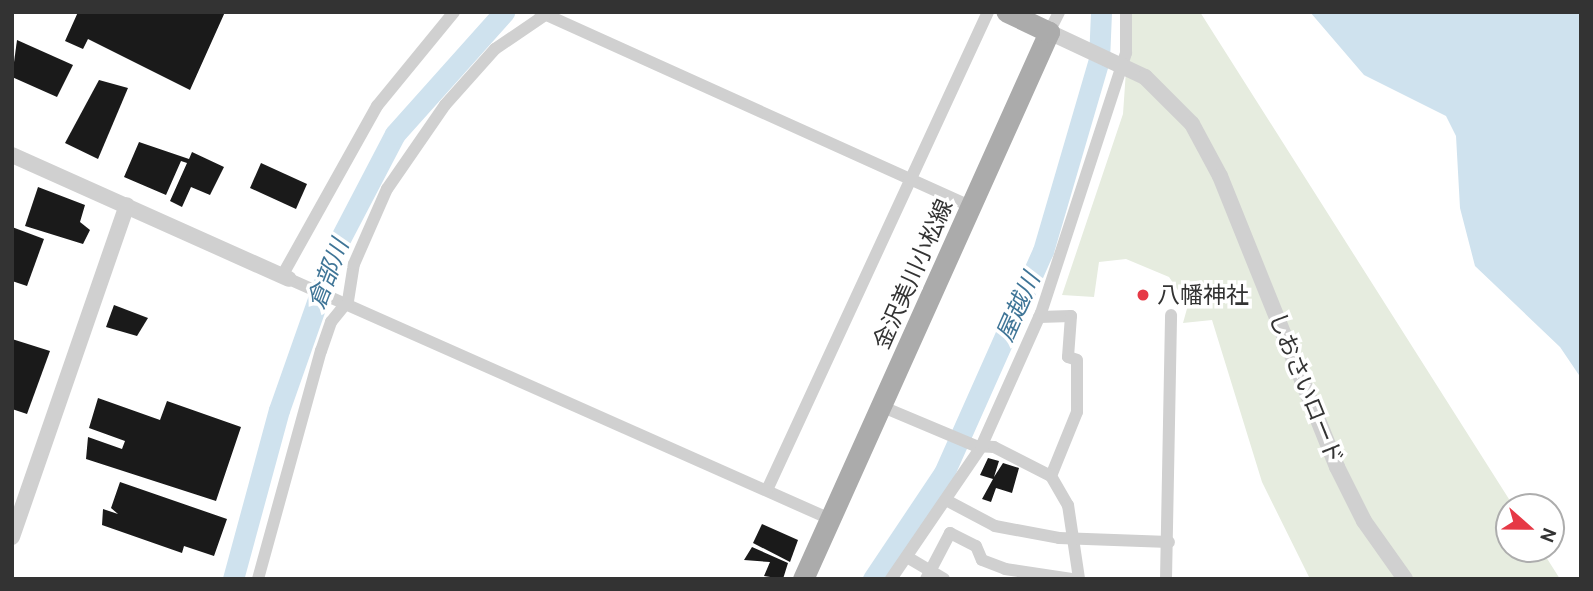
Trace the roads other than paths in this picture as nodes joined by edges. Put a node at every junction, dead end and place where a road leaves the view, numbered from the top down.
1 (454, 12) edge
2 (988, 12) edge
3 (1007, 12) edge
4 (1059, 12) edge
5 (1126, 12) edge
6 (542, 13) edge
7 (1049, 32) junction
8 (1120, 62) junction
9 (12, 155) edge
10 (909, 178) junction
11 (127, 205) junction
12 (972, 207) junction
13 (285, 277) junction
14 (344, 300) junction
15 (1171, 315) dead end
16 (1039, 317) junction
17 (883, 407) junction
18 (979, 447) junction
19 (1051, 476) junction
20 (767, 490) junction
21 (946, 500) junction
22 (830, 519) junction
23 (12, 537) edge
24 (1074, 539) junction
25 (1169, 542) junction
26 (907, 557) junction
27 (928, 574) edge
28 (258, 579) edge
29 (803, 579) edge
30 (891, 579) edge
31 (944, 579) edge
32 (1073, 579) edge
33 (1079, 579) edge
34 (1166, 579) edge
35 (1405, 579) edge

1 - 13 street
2 - 10 street
3 - 7 main road
4 - 7 street
5 - 8 street
6 - 10 street
6 - 14 street
7 - 8 street, しおさいロード
7 - 12 main road, 金沢美川小松線
8 - 16 street
8 - 35 street, しおさいロード
9 - 11 street
10 - 12 street
10 - 20 street
11 - 13 street
11 - 23 street
12 - 17 main road, 金沢美川小松線
13 - 14 street
14 - 20 street
14 - 28 street
15 - 25 street
16 - 18 street
16 - 19 street
17 - 18 street
17 - 22 main road, 金沢美川小松線
18 - 19 street
18 - 21 street
19 - 24 street
20 - 22 street
21 - 24 street
21 - 26 street
22 - 29 main road, 金沢美川小松線
24 - 25 street
24 - 33 street
25 - 34 street
26 - 27 street
26 - 30 street
27 - 31 street
27 - 32 street

